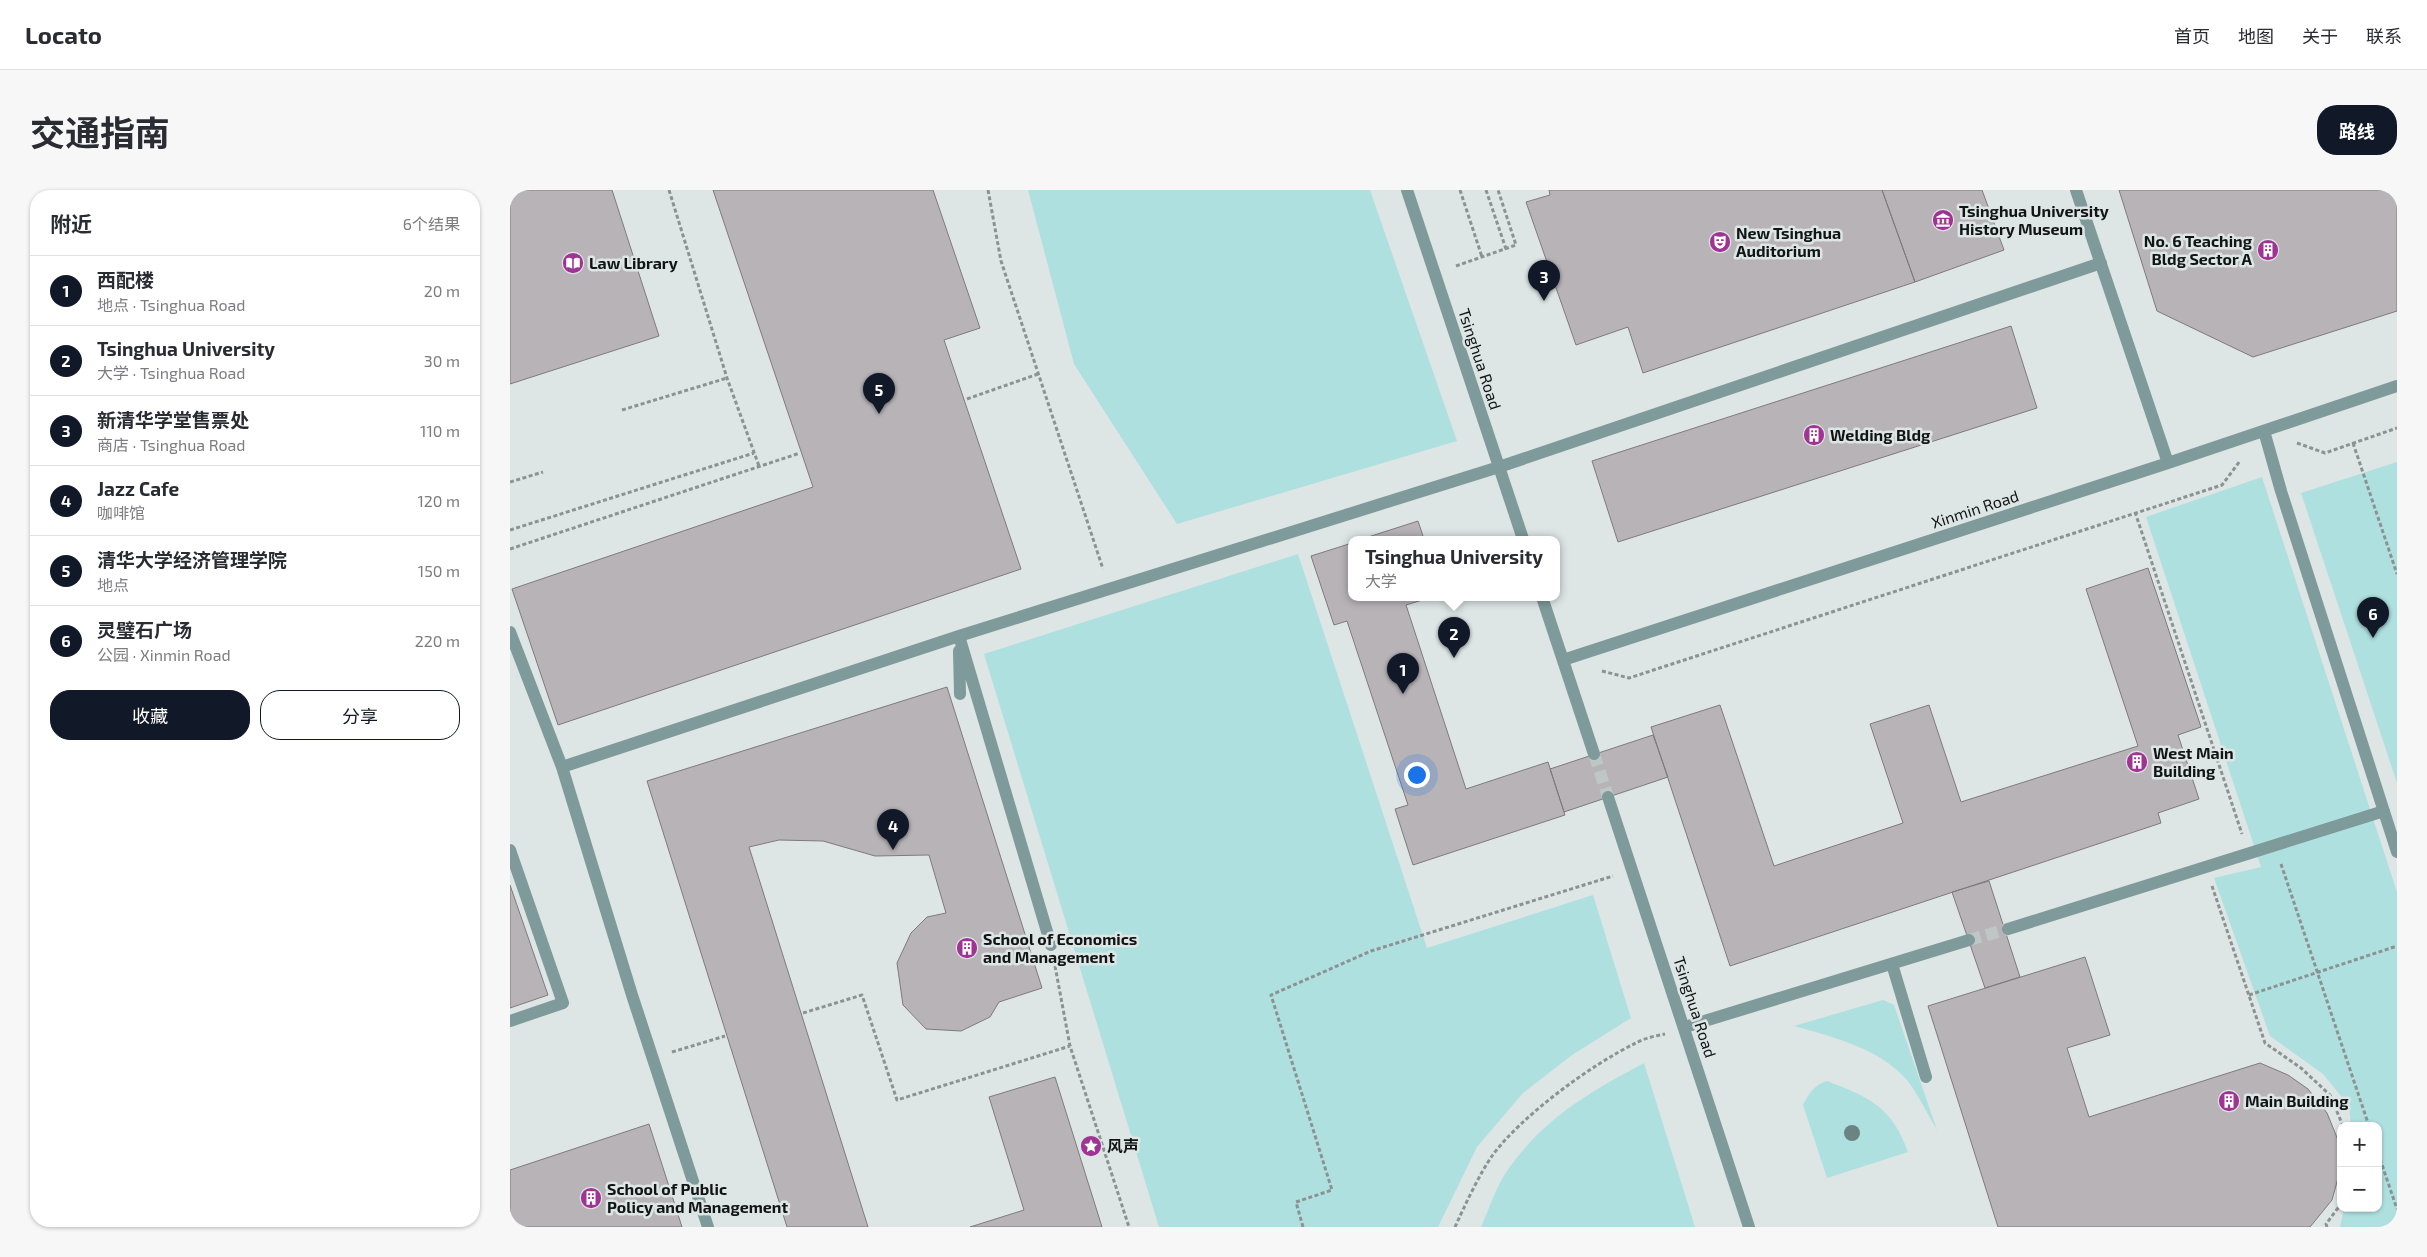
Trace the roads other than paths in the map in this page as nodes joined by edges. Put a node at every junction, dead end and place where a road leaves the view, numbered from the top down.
1 (1407, 190) edge
2 (2076, 190) edge
3 (2101, 263) junction
4 (2397, 386) edge
5 (2264, 431) junction
6 (2168, 463) junction
7 (1499, 467) junction
8 (1522, 536) edge
9 (1543, 601) edge
10 (510, 632) edge
11 (959, 636) junction
12 (1563, 660) junction
13 (960, 694) dead end
14 (1594, 754) tunnel mouth
15 (562, 767) junction
16 (1608, 797) tunnel mouth
17 (2384, 811) junction
18 (510, 850) edge
19 (2397, 852) edge
20 (2008, 929) tunnel mouth
21 (1969, 940) tunnel mouth
22 (1051, 945) road end
23 (1892, 964) junction
24 (510, 1021) edge
25 (1685, 1028) junction
26 (1926, 1077) dead end
27 (708, 1227) edge
28 (1749, 1227) edge

1 - 7 street, Tsinghua Road
2 - 3 street
3 - 6 street
3 - 7 street
4 - 5 street, Xinmin Road
5 - 6 street, Xinmin Road
5 - 17 street
6 - 12 street, Xinmin Road
7 - 8 street, Tsinghua Road
7 - 11 street
9 - 12 street
10 - 15 street
11 - 13 street
11 - 15 street
11 - 22 street
12 - 14 street
15 - 27 street
16 - 25 street, Tsinghua Road
17 - 19 street
17 - 20 street
18 - 24 street
21 - 23 street
23 - 25 street
23 - 26 street
25 - 28 street, Tsinghua Road

